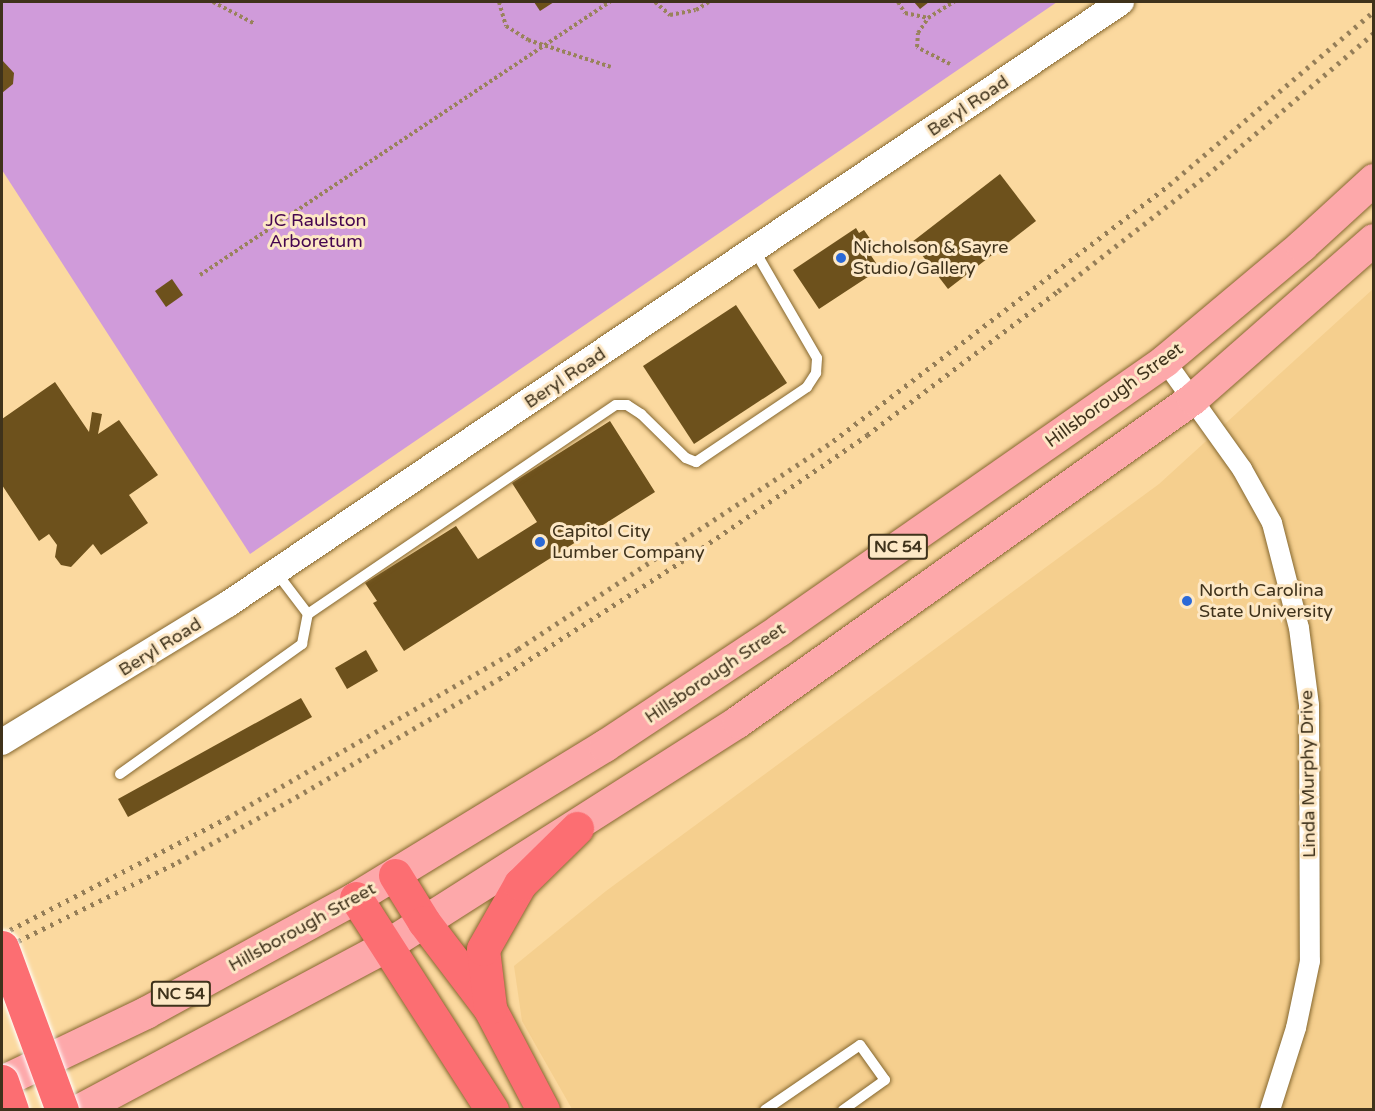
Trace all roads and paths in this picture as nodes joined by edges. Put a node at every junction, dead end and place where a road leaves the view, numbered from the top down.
1 (213, 2) edge
2 (499, 2) edge
3 (610, 2) edge
4 (655, 2) edge
5 (709, 2) edge
6 (898, 2) edge
7 (954, 2) edge
8 (1121, 2) edge
9 (928, 18) junction
10 (255, 24) dead end
11 (544, 46) junction
12 (950, 64) dead end
13 (611, 67) dead end
14 (1374, 180) edge
15 (1374, 240) edge
16 (755, 251) junction
17 (200, 275) dead end
18 (1165, 362) junction
19 (1193, 399) junction
20 (276, 572) junction
21 (308, 614) junction
22 (2, 742) edge
23 (120, 774) dead end
24 (577, 828) junction
25 (395, 875) junction
26 (356, 898) junction
27 (424, 922) junction
28 (2, 947) edge
29 (385, 947) junction
30 (490, 1009) junction
31 (2, 1081) edge
32 (12, 1110) edge
33 (62, 1110) edge
34 (80, 1110) edge
35 (492, 1110) edge
36 (543, 1110) edge
37 (765, 1110) edge
38 (843, 1110) edge
39 (1270, 1110) edge

1 - 10 path
2 - 11 path
3 - 11 path
4 - 5 path
6 - 9 path
7 - 9 path
8 - 16 street, Beryl Road
9 - 12 path
11 - 13 path
11 - 17 path
14 - 18 main road, Hillsborough Street / NC 54
15 - 19 main road, NC 54
16 - 20 street, Beryl Road
16 - 21 lane
18 - 19 street, Linda Murphy Drive
18 - 25 main road, Hillsborough Street / NC 54
19 - 24 main road, NC 54
19 - 39 street, Linda Murphy Drive
20 - 21 lane
20 - 22 street, Beryl Road
21 - 23 lane
24 - 27 main road, NC 54
24 - 30 highway
25 - 26 main road, Hillsborough Street / NC 54
25 - 27 highway
26 - 29 highway
26 - 31 main road, Hillsborough Street / NC 54
27 - 29 main road, NC 54
27 - 30 highway
28 - 33 highway, bridge
29 - 34 main road, NC 54
29 - 35 highway
30 - 36 highway
31 - 32 highway, bridge
37 - 38 lane

